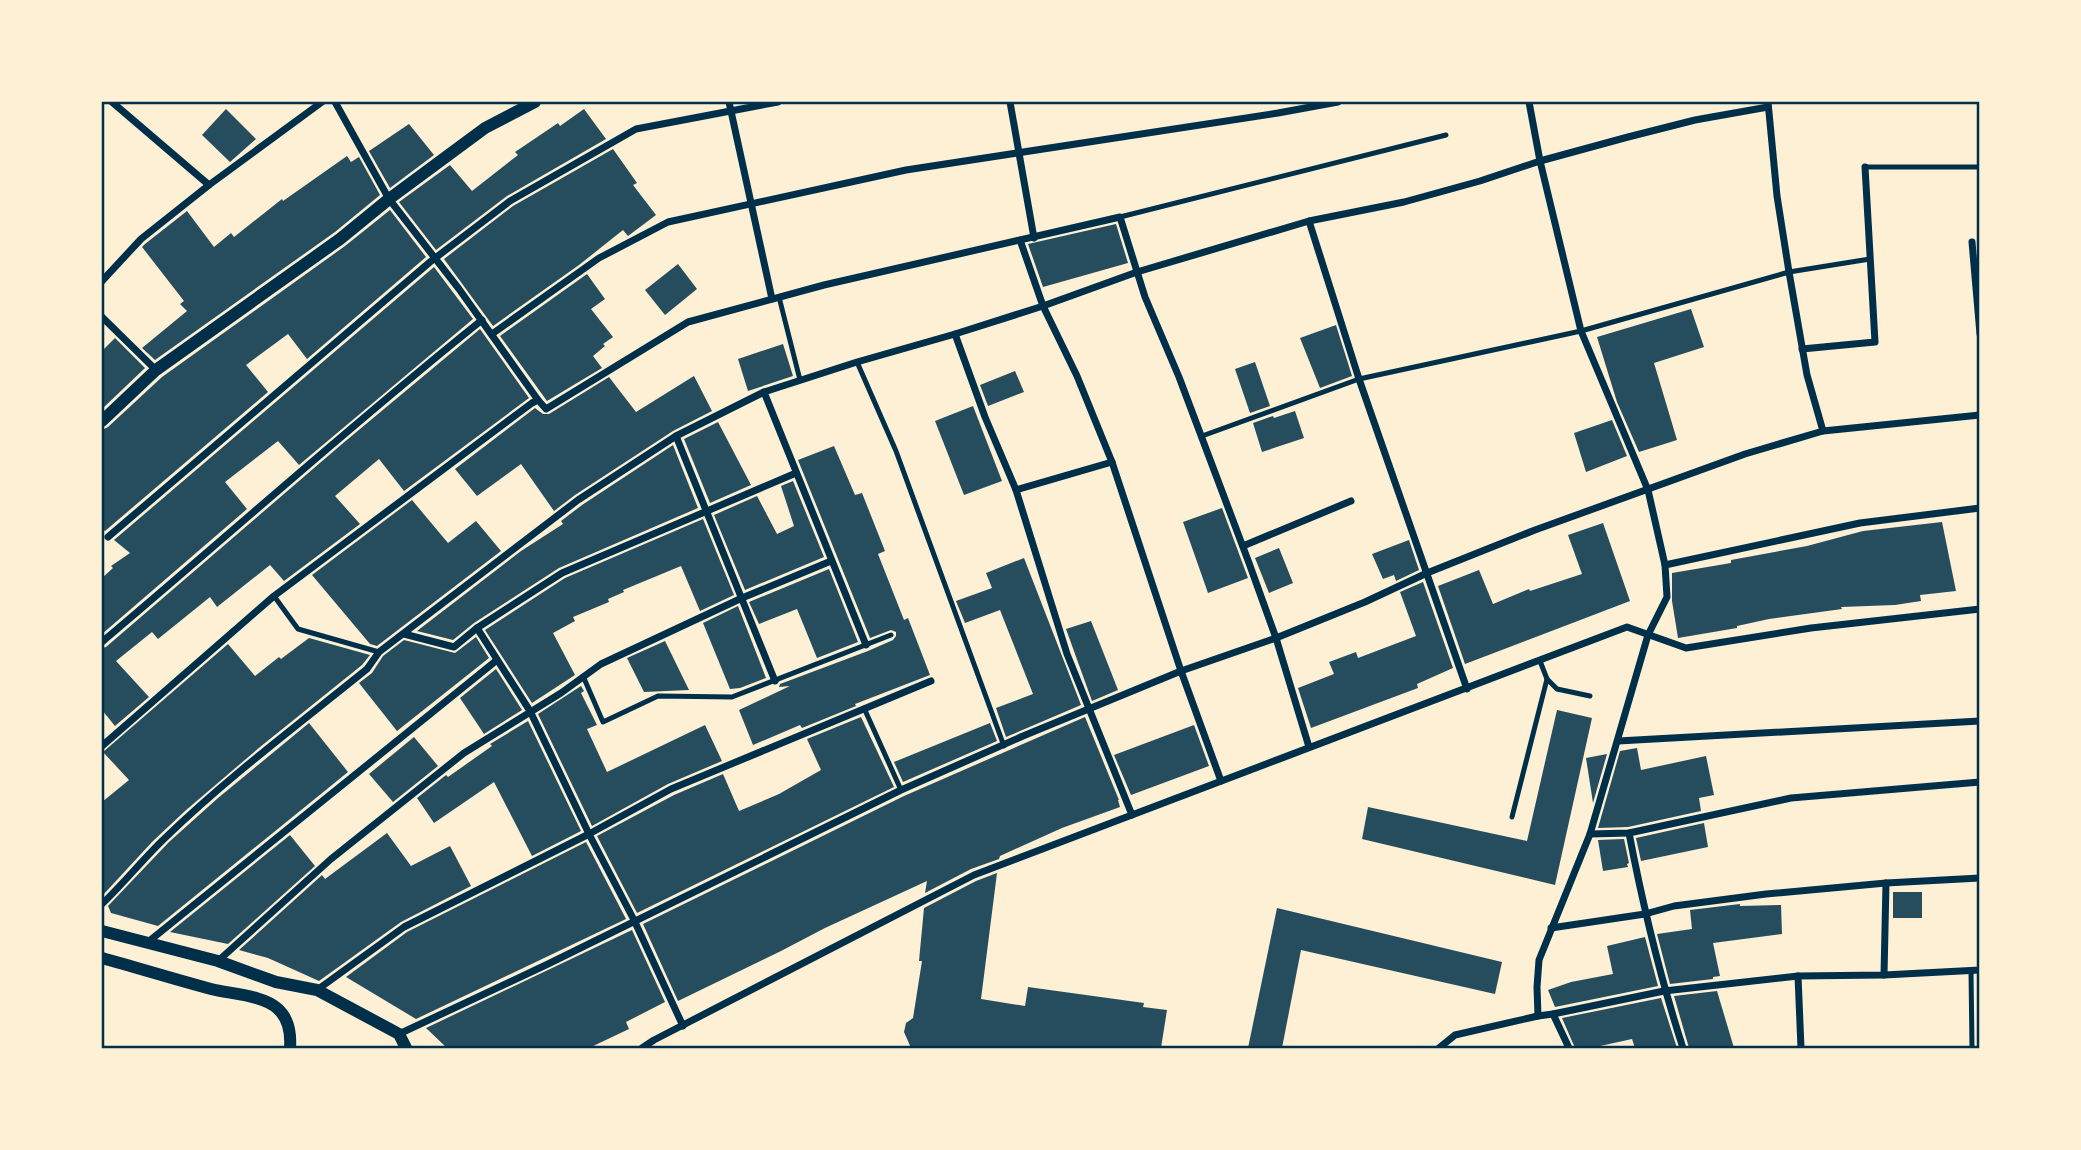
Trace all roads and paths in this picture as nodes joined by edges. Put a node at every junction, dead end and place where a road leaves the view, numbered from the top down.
1 (111, 102) edge
2 (322, 102) edge
3 (335, 102) edge
4 (535, 102) edge
5 (729, 102) edge
6 (778, 102) edge
7 (1010, 102) edge
8 (1338, 102) edge
9 (1528, 102) edge
10 (1768, 104) edge
11 (731, 111) junction
12 (1446, 135) dead end
13 (1019, 152) junction
14 (1540, 161) junction
15 (1865, 167) joint
16 (1979, 167) edge
17 (209, 185) junction
18 (389, 199) junction
19 (751, 202) junction
20 (1120, 216) junction
21 (1308, 221) junction
22 (1034, 237) junction
23 (1020, 240) junction
24 (1972, 242) dead end
25 (436, 258) junction
26 (1870, 260) junction
27 (1137, 272) junction
28 (1789, 272) junction
29 (102, 281) edge
30 (776, 298) junction
31 (1043, 306) junction
32 (102, 317) edge
33 (482, 320) junction
34 (1581, 331) junction
35 (492, 334) junction
36 (955, 334) junction
37 (1979, 334) edge
38 (1802, 349) junction
39 (858, 362) junction
40 (156, 370) junction
41 (1359, 379) junction
42 (800, 380) junction
43 (764, 392) junction
44 (538, 400) junction
45 (1979, 415) edge
46 (102, 421) edge
47 (1823, 431) junction
48 (676, 436) junction
49 (1202, 436) junction
50 (1112, 462) junction
51 (796, 473) junction
52 (1016, 490) junction
53 (1648, 490) junction
54 (1351, 501) dead end
55 (1979, 508) edge
56 (706, 510) junction
57 (108, 537) dead end
58 (1243, 546) junction
59 (831, 561) junction
60 (1665, 565) junction
61 (1427, 573) junction
62 (274, 596) junction
63 (742, 598) junction
64 (1979, 609) edge
65 (477, 628) junction
66 (404, 634) junction
67 (891, 635) dead end
68 (1648, 635) junction
69 (1276, 638) junction
70 (102, 642) edge
71 (866, 645) junction
72 (379, 652) junction
73 (497, 660) junction
74 (1540, 661) junction
75 (1181, 671) junction
76 (583, 677) junction
77 (1547, 679) junction
78 (775, 681) junction
79 (931, 681) dead end
80 (1467, 689) junction
81 (1590, 696) dead end
82 (864, 708) junction
83 (530, 710) junction
84 (1090, 710) junction
85 (1979, 721) edge
86 (1619, 741) junction
87 (102, 746) edge
88 (1004, 746) junction
89 (1309, 747) junction
90 (1221, 780) junction
91 (1979, 782) edge
92 (901, 790) junction
93 (1132, 815) junction
94 (1512, 817) dead end
95 (1629, 833) junction
96 (589, 834) junction
97 (1590, 834) junction
98 (1979, 878) edge
99 (1886, 883) junction
100 (102, 904) edge
101 (1645, 914) junction
102 (634, 920) junction
103 (1551, 928) junction
104 (102, 931) edge
105 (148, 942) junction
106 (102, 958) edge
107 (218, 961) junction
108 (1975, 971) edge
109 (1884, 975) junction
110 (1798, 976) junction
111 (276, 982) junction
112 (317, 990) junction
113 (1664, 991) junction
114 (268, 1001) junction
115 (1553, 1014) junction
116 (1538, 1016) junction
117 (683, 1026) junction
118 (398, 1034) junction
119 (290, 1048) edge
120 (405, 1048) edge
121 (642, 1048) edge
122 (1439, 1048) edge
123 (1569, 1048) edge
124 (1683, 1048) edge
125 (1801, 1048) edge
126 (1972, 1048) edge

1 - 17 street
2 - 17 street
3 - 18 street
4 - 18 street
5 - 11 street
6 - 11 street
7 - 13 street
8 - 13 street
9 - 14 street
10 - 14 street
10 - 28 street
11 - 19 street
11 - 25 street
12 - 20 lane
13 - 19 street
13 - 22 street
14 - 21 street
14 - 34 street
15 - 16 lane
15 - 26 street
17 - 29 street
18 - 25 street
18 - 40 street
19 - 30 street
19 - 35 street
20 - 22 street
20 - 27 street
21 - 27 street
21 - 41 street
22 - 23 street
23 - 30 street
23 - 31 street
24 - 37 street
25 - 33 street
25 - 57 street
26 - 28 lane
26 - 38 street
27 - 31 street
27 - 49 street
28 - 34 lane
28 - 38 street
30 - 42 lane
30 - 44 street
31 - 36 street
31 - 50 street
32 - 40 street
33 - 35 street
33 - 70 street
34 - 41 lane
34 - 53 street
35 - 44 street
36 - 39 street
36 - 52 street
38 - 47 street
39 - 42 street
39 - 88 lane
40 - 46 street
41 - 49 lane
41 - 61 street
42 - 43 street
43 - 48 street
43 - 51 street
44 - 62 street
45 - 47 street
47 - 53 street
48 - 56 street
48 - 66 street
49 - 58 street
50 - 52 street
50 - 75 street
51 - 56 street
51 - 59 street
52 - 84 street
53 - 60 street
53 - 61 street
54 - 58 street
55 - 60 street
56 - 63 street
56 - 65 street
58 - 69 street
59 - 63 street
59 - 71 street
60 - 68 street
61 - 69 street
61 - 80 street
62 - 72 lane
62 - 87 street
63 - 76 street
63 - 78 street
64 - 68 street
65 - 66 street
65 - 73 street
66 - 72 street
67 - 71 lane
68 - 74 street
68 - 86 street
69 - 75 street
69 - 89 street
71 - 78 lane
72 - 100 street
73 - 83 street
73 - 105 street
74 - 77 lane
74 - 80 street
75 - 84 street
75 - 90 street
76 - 78 lane
76 - 83 street
77 - 81 lane
77 - 94 lane
79 - 82 street
80 - 89 street
82 - 92 lane
82 - 96 street
83 - 96 street
83 - 107 street
84 - 88 street
84 - 93 street
85 - 86 street
86 - 97 street
88 - 92 street
89 - 90 street
90 - 93 street
91 - 95 street
92 - 102 street
93 - 117 street
95 - 97 street
95 - 101 street
96 - 102 street
96 - 112 street
97 - 103 street
98 - 99 street
99 - 101 street
99 - 109 street
101 - 103 street
101 - 113 street
102 - 117 street
102 - 118 street
103 - 116 street
104 - 105 street
105 - 107 street
106 - 114 street
107 - 111 street
108 - 109 street
108 - 126 lane
109 - 110 street
110 - 113 street
110 - 125 street
111 - 112 street
111 - 114 street
112 - 118 street
113 - 115 street
113 - 124 street
114 - 119 street
115 - 116 street
115 - 123 street
116 - 122 street
117 - 121 street
118 - 120 street

